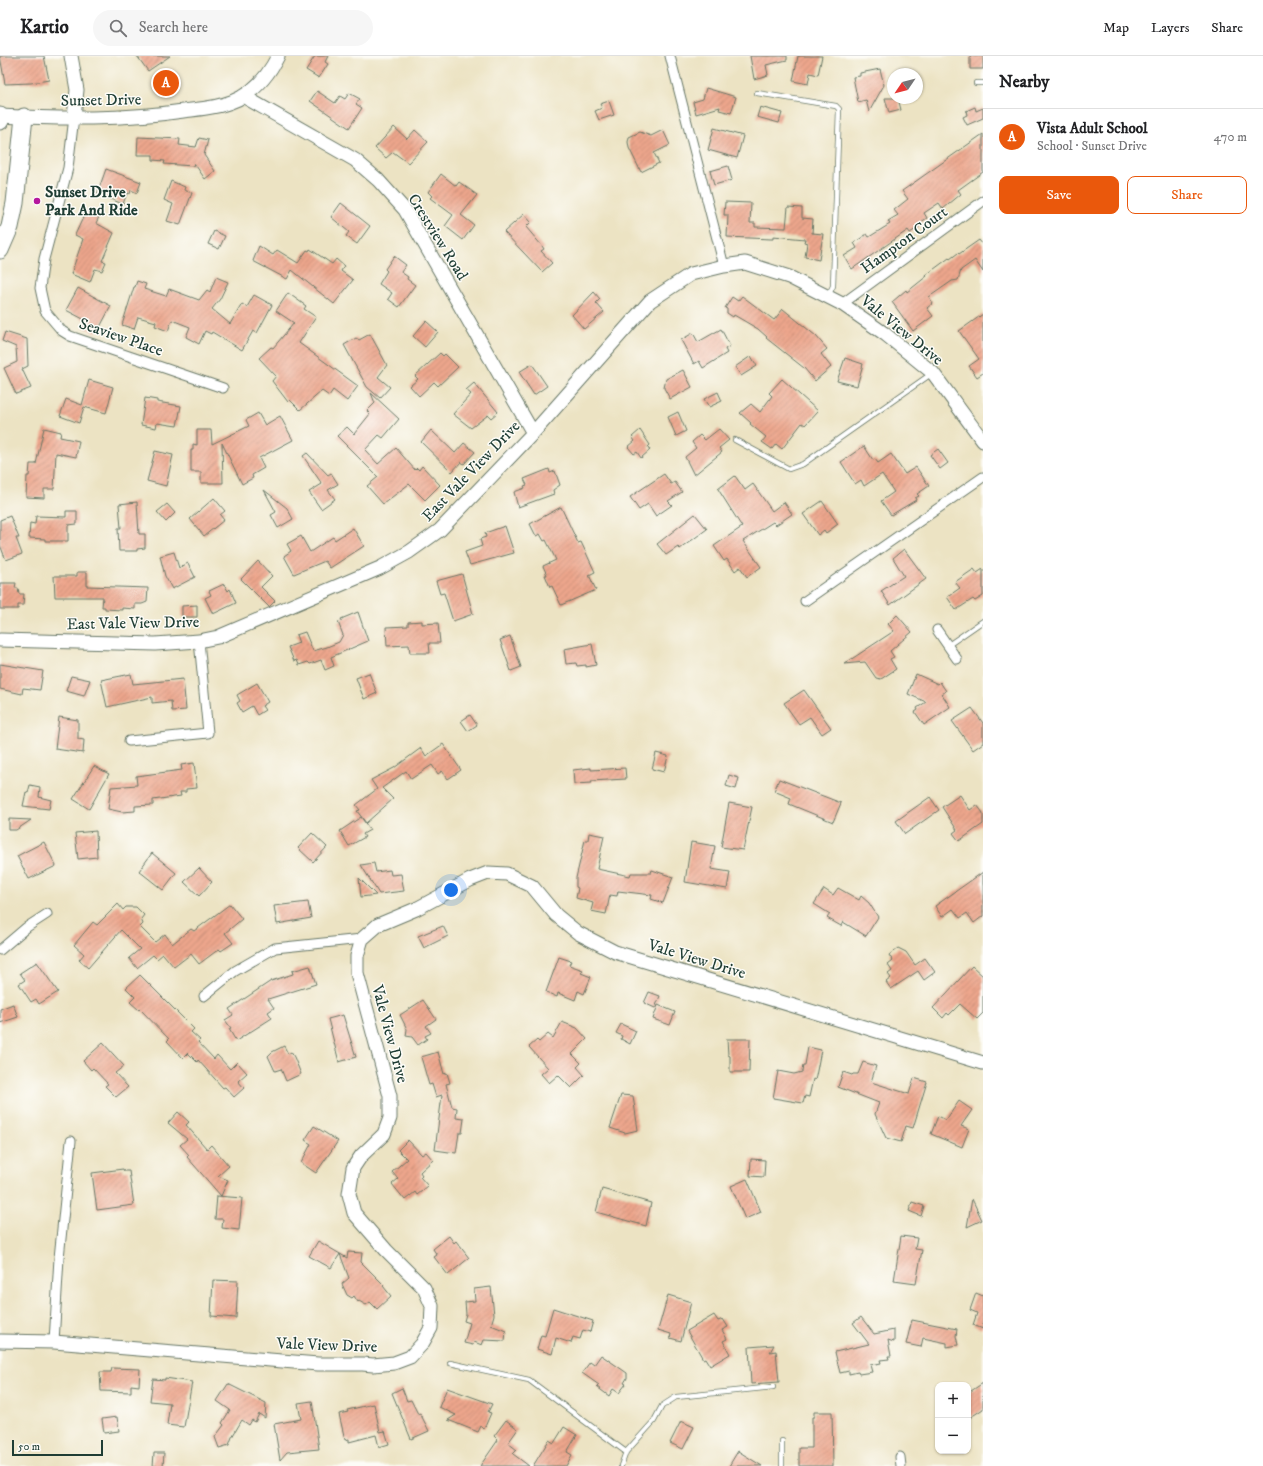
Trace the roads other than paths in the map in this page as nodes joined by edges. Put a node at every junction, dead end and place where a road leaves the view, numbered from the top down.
1 (71, 56) edge
2 (278, 56) edge
3 (670, 56) edge
4 (976, 83) dead end
5 (983, 83) edge
6 (757, 93) dead end
7 (243, 96) junction
8 (0, 116) edge
9 (24, 117) junction
10 (74, 117) junction
11 (0, 120) edge
12 (983, 201) edge
13 (0, 250) edge
14 (724, 266) junction
15 (828, 296) junction
16 (842, 304) junction
17 (933, 374) junction
18 (223, 388) dead end
19 (532, 433) junction
20 (735, 440) dead end
21 (983, 441) edge
22 (983, 478) edge
23 (805, 602) dead end
24 (983, 621) edge
25 (937, 630) dead end
26 (0, 640) edge
27 (199, 641) junction
28 (947, 646) junction
29 (957, 659) dead end
30 (129, 741) dead end
31 (47, 914) dead end
32 (362, 939) junction
33 (0, 950) edge
34 (204, 996) dead end
35 (983, 1063) edge
36 (71, 1141) dead end
37 (0, 1341) edge
38 (54, 1342) junction
39 (450, 1363) dead end
40 (773, 1387) dead end
41 (782, 1441) dead end
42 (626, 1452) junction
43 (621, 1466) edge
44 (782, 1466) edge

1 - 10 street
2 - 7 street, Sunset Drive
3 - 14 street
4 - 5 lane
6 - 15 lane
7 - 10 street, Sunset Drive
7 - 19 street, Crestview Road
8 - 9 street, Sunset Drive
8 - 11 highway
9 - 10 street, Sunset Drive
9 - 13 highway
10 - 18 street, Seaview Place
12 - 16 street, Hampton Court
14 - 15 street, East Vale View Drive
14 - 19 street, East Vale View Drive
15 - 16 street, East Vale View Drive
16 - 17 street, Vale View Drive
17 - 20 lane
17 - 21 street, Vale View Drive
19 - 27 street, East Vale View Drive
22 - 23 street
24 - 28 lane
25 - 28 street
26 - 27 street, East Vale View Drive
27 - 30 street
28 - 29 street
31 - 33 street
32 - 34 street
32 - 35 street, Vale View Drive
32 - 38 street, Vale View Drive
36 - 38 street
37 - 38 street, Vale View Drive
39 - 42 lane
40 - 42 lane
41 - 44 lane
42 - 43 lane

